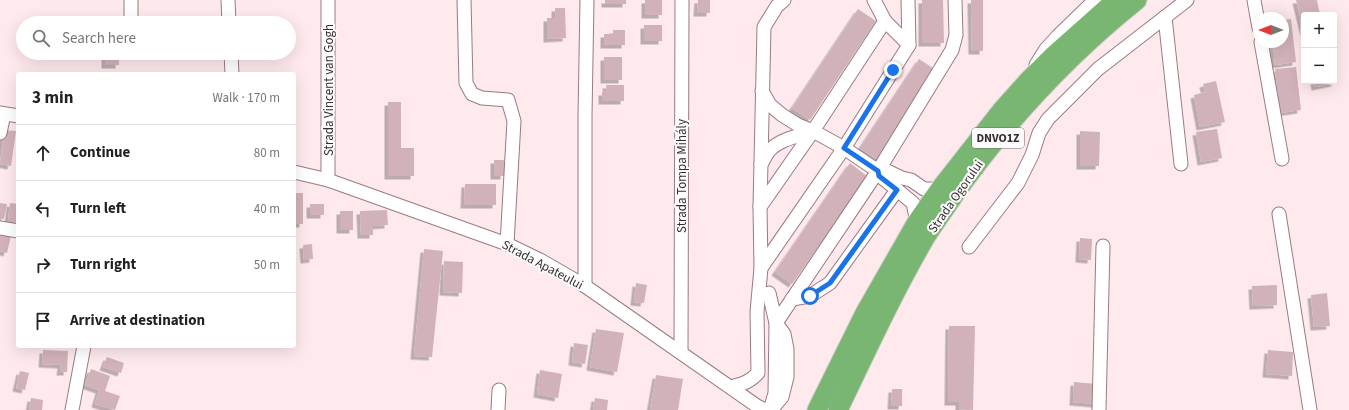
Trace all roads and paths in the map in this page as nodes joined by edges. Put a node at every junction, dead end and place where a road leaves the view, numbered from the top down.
1 (131, 0) edge
2 (228, 0) edge
3 (328, 0) edge
4 (464, 0) edge
5 (587, 0) edge
6 (682, 0) edge
7 (874, 0) edge
8 (908, 0) edge
9 (955, 0) edge
10 (1095, 0) edge
11 (1116, 0) edge
12 (1137, 0) edge
13 (1187, 0) edge
14 (1254, 0) edge
15 (782, 1) edge
16 (1256, 12) edge
17 (131, 15) dead end
18 (229, 16) edge
19 (1165, 17) junction
20 (885, 21) junction
21 (909, 45) junction
22 (1263, 48) edge
23 (231, 60) edge
24 (232, 72) edge
25 (1028, 81) junction
26 (762, 91) junction
27 (2, 113) edge
28 (16, 116) edge
29 (813, 131) junction
30 (0, 133) edge
31 (844, 148) junction
32 (1282, 159) dead end
33 (761, 164) junction
34 (1181, 164) dead end
35 (878, 171) junction
36 (296, 172) edge
37 (328, 180) junction
38 (940, 189) junction
39 (897, 190) junction
40 (760, 207) junction
41 (1279, 214) dead end
42 (917, 222) junction
43 (0, 228) edge
44 (16, 231) edge
45 (507, 244) junction
46 (1103, 246) dead end
47 (968, 247) dead end
48 (760, 268) junction
49 (585, 286) junction
50 (792, 299) junction
51 (757, 312) junction
52 (773, 326) junction
53 (84, 348) edge
54 (681, 352) junction
55 (856, 374) junction
56 (731, 387) junction
57 (499, 390) dead end
58 (820, 403) edge
59 (72, 410) edge
60 (498, 410) edge
61 (767, 410) edge
62 (808, 410) edge
63 (838, 410) edge
64 (843, 410) edge
65 (1100, 410) edge
66 (1310, 410) edge

1 - 17 street
2 - 18 street
3 - 37 street, Strada Vincent van Gogh
4 - 45 street
5 - 49 street
6 - 54 street, Strada Tompa Mihály
7 - 20 street
8 - 21 street
9 - 35 street
10 - 25 street
11 - 25 highway, Strada Ogorului / DNVO1Z
12 - 55 highway, Strada Ogorului / DNVO1Z
13 - 19 street
14 - 16 street
15 - 26 street
19 - 34 street
19 - 47 street
20 - 21 street
20 - 29 street
21 - 31 street
22 - 32 street
23 - 24 street
25 - 38 highway, Strada Ogorului / DNVO1Z
26 - 29 street
26 - 33 street
27 - 28 street
27 - 30 street
29 - 31 street
29 - 33 street
29 - 40 street
31 - 35 street
31 - 48 street
33 - 40 street
35 - 38 street
35 - 39 street
35 - 50 street
36 - 37 street, Strada Apateului
37 - 45 street, Strada Apateului
38 - 42 highway, Strada Ogorului / DNVO1Z
39 - 42 street
39 - 50 street
40 - 48 street
41 - 66 street
42 - 58 highway, Strada Ogorului / DNVO1Z
43 - 44 street
45 - 49 street, Strada Apateului
46 - 65 street
48 - 51 street
48 - 52 street
49 - 54 street, Strada Apateului
50 - 52 street
51 - 52 street
51 - 56 street
52 - 61 street
52 - 61 street
53 - 59 street
54 - 56 street, Strada Apateului
55 - 63 highway, Strada Ogorului / DNVO1Z
55 - 64 street
56 - 61 street, Strada Apateului
57 - 60 street
58 - 62 street

